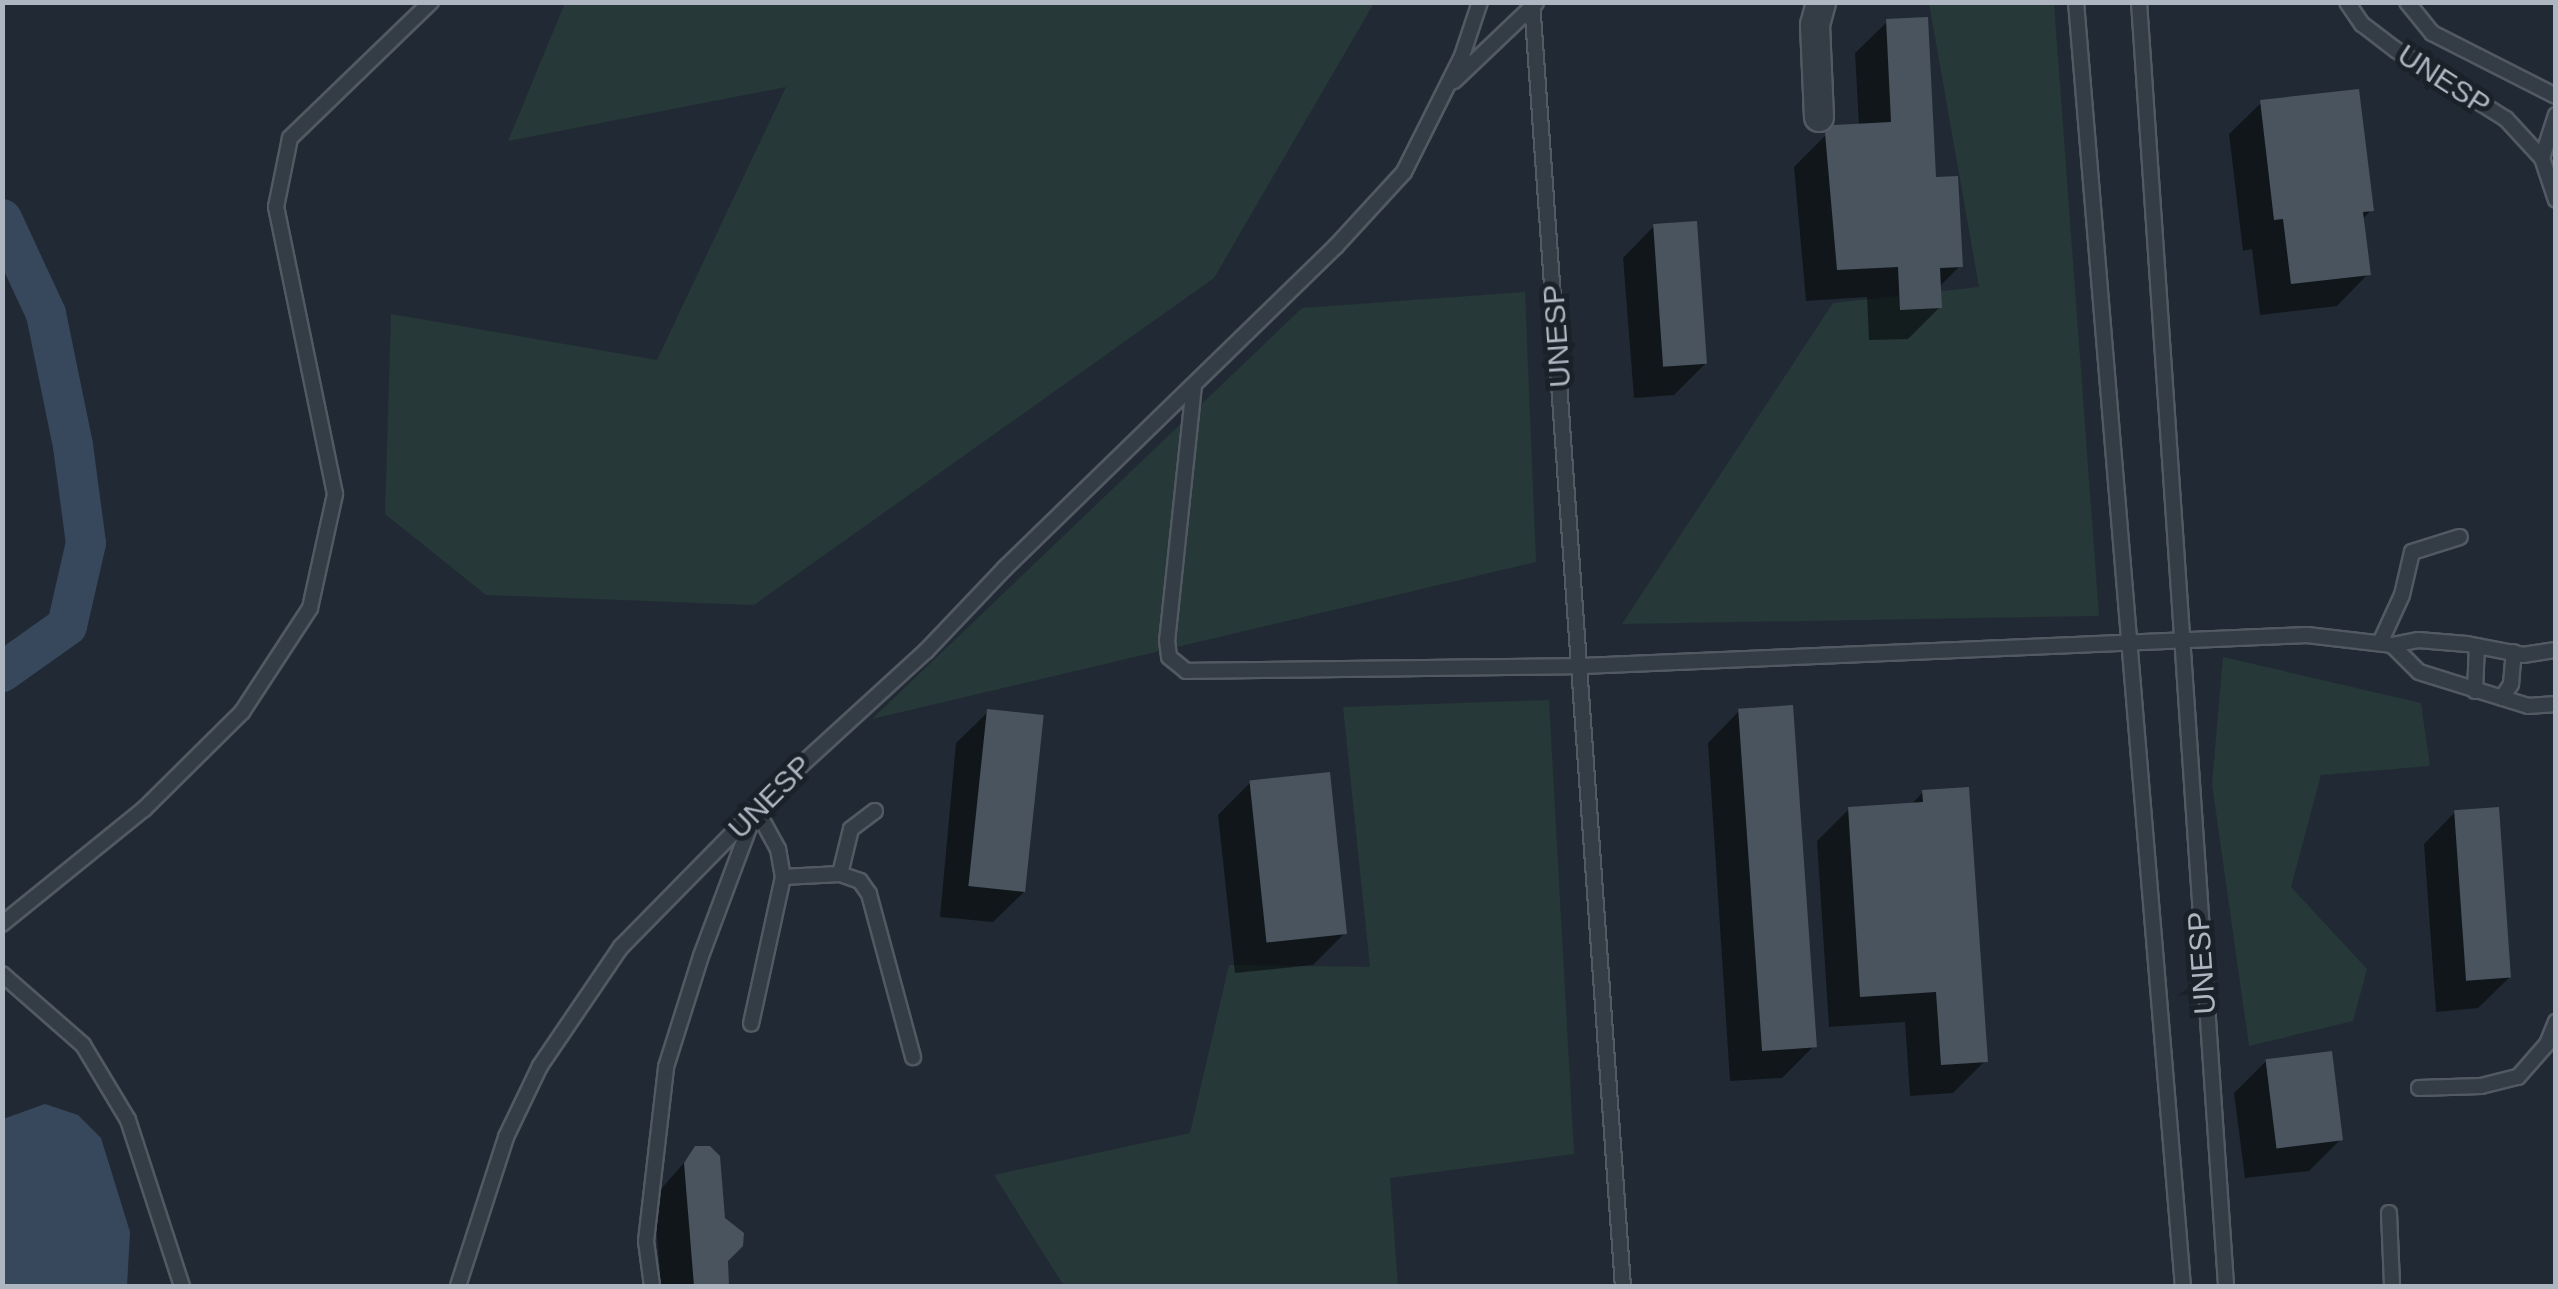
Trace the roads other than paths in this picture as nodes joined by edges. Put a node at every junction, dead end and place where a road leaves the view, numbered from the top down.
1 (432, 2) edge
2 (1480, 2) edge
3 (1821, 2) edge
4 (2076, 2) edge
5 (2138, 2) edge
6 (2347, 2) edge
7 (2407, 2) edge
8 (1533, 4) edge
9 (1443, 92) junction
10 (2556, 96) edge
11 (2556, 115) edge
12 (1819, 117) dead end
13 (2542, 158) junction
14 (2556, 200) edge
15 (1194, 386) junction
16 (2460, 538) dead end
17 (2180, 640) junction
18 (2128, 642) junction
19 (2386, 644) junction
20 (2477, 646) junction
21 (2556, 650) edge
22 (2514, 652) junction
23 (1582, 666) junction
24 (2475, 690) junction
25 (2502, 698) junction
26 (2556, 704) edge
27 (756, 809) junction
28 (875, 811) dead end
29 (840, 874) junction
30 (783, 877) junction
31 (2, 924) edge
32 (2, 974) edge
33 (2556, 1022) edge
34 (751, 1024) dead end
35 (912, 1057) dead end
36 (2419, 1088) dead end
37 (2388, 1213) dead end
38 (182, 1286) edge
39 (458, 1286) edge
40 (652, 1286) edge
41 (1623, 1286) edge
42 (2183, 1286) edge
43 (2226, 1286) edge
44 (2392, 1286) edge

1 - 31 lane
2 - 9 lane, UNESP
3 - 12 street
4 - 18 lane, UNESP
5 - 17 lane, UNESP
6 - 13 lane, UNESP
7 - 10 lane, UNESP
8 - 9 lane, UNESP
8 - 23 lane, UNESP
9 - 15 lane, UNESP
11 - 13 lane
13 - 14 lane, UNESP
15 - 23 lane
15 - 27 lane, UNESP
16 - 19 lane
17 - 18 lane
17 - 19 lane
17 - 43 lane, UNESP
18 - 23 lane
18 - 42 lane, UNESP
19 - 20 lane
19 - 24 lane
20 - 22 lane
20 - 24 lane
21 - 22 lane
22 - 25 lane
23 - 41 lane, UNESP
24 - 25 lane
25 - 26 lane
27 - 30 lane
27 - 39 lane, UNESP
27 - 40 lane
28 - 29 lane
29 - 30 lane
29 - 35 lane
30 - 34 lane
32 - 38 lane
33 - 36 lane
37 - 44 lane

